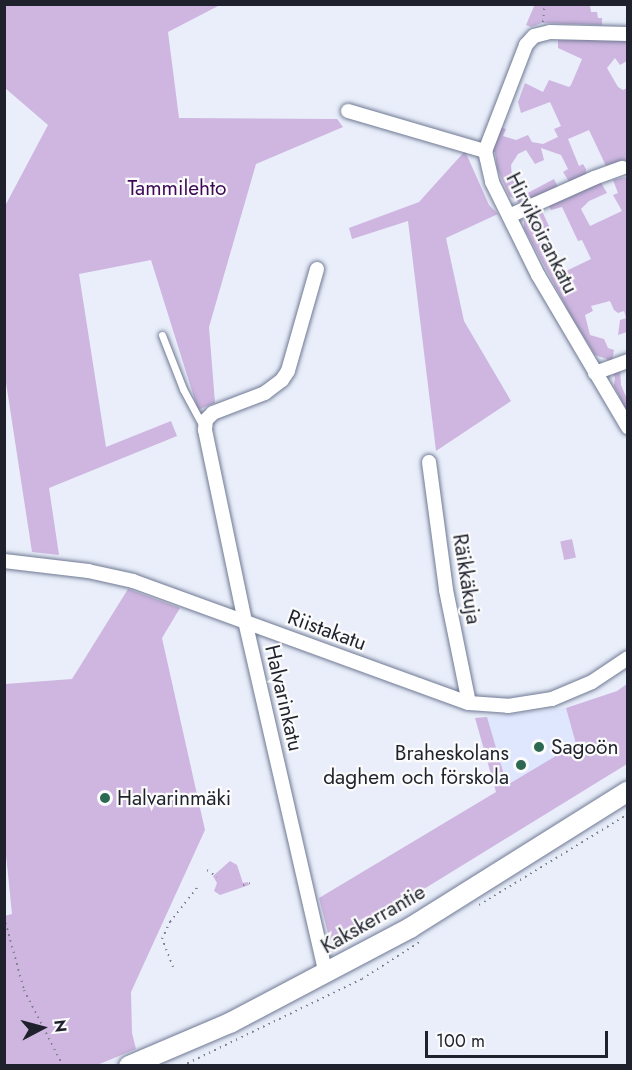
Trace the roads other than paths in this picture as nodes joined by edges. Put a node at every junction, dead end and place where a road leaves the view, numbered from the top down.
1 (627, 34) edge
2 (348, 111) dead end
3 (485, 151) junction
4 (622, 168) dead end
5 (509, 216) junction
6 (317, 269) dead end
7 (162, 335) dead end
8 (627, 361) edge
9 (595, 373) junction
10 (627, 427) edge
11 (205, 430) junction
12 (429, 462) dead end
13 (4, 561) edge
14 (245, 621) junction
15 (627, 658) edge
16 (469, 703) junction
17 (627, 791) edge
18 (326, 974) junction
19 (129, 1065) edge

1 - 3 street
2 - 3 street
3 - 5 street, Hirvikoirankatu
4 - 5 street
5 - 9 street, Hirvikoirankatu
6 - 11 street
7 - 11 lane
8 - 9 street
9 - 10 street, Hirvikoirankatu
11 - 14 street, Halvarinkatu
12 - 16 street, Räikkäkuja
13 - 14 street, Riistakatu
14 - 16 street, Riistakatu
14 - 18 street, Halvarinkatu
15 - 16 street, Riistakatu
17 - 18 main road, Kakskerrantie
18 - 19 main road, Kakskerrantie

